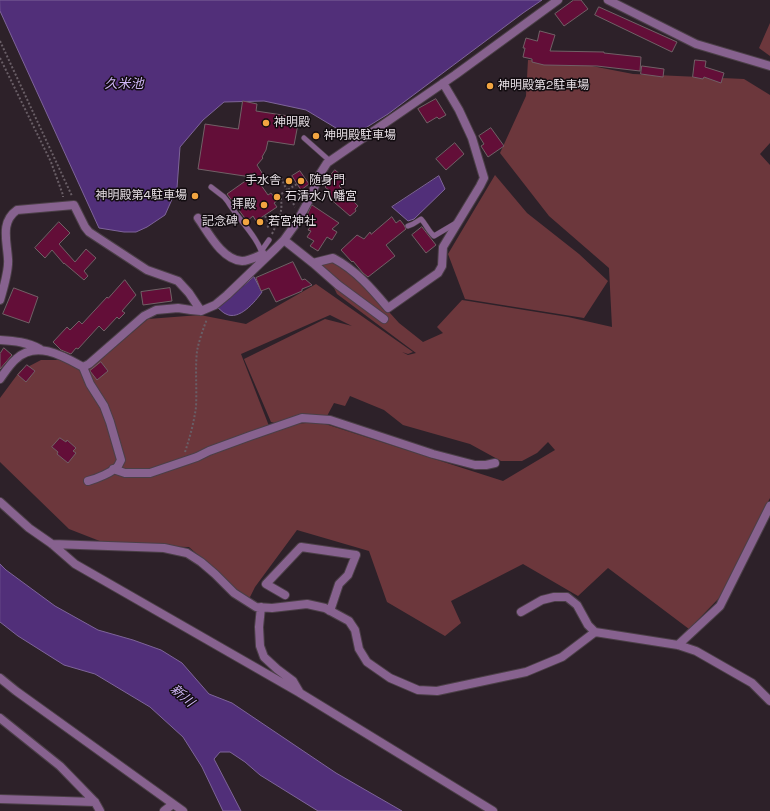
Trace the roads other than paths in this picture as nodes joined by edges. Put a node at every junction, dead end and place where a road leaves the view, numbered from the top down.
1 (558, 0) edge
2 (608, 0) edge
3 (770, 66) edge
4 (443, 83) junction
5 (304, 138) dead end
6 (330, 161) junction
7 (211, 187) dead end
8 (198, 218) dead end
9 (459, 222) junction
10 (408, 226) dead end
11 (269, 240) road end
12 (284, 240) junction
13 (263, 255) junction
14 (313, 263) junction
15 (0, 300) edge
16 (202, 311) junction
17 (384, 319) dead end
18 (0, 340) edge
19 (43, 351) junction
20 (83, 367) junction
21 (0, 379) edge
22 (495, 463) dead end
23 (113, 469) junction
24 (88, 481) dead end
25 (0, 502) edge
26 (770, 506) edge
27 (52, 544) junction
28 (284, 594) dead end
29 (261, 607) junction
30 (330, 611) junction
31 (522, 612) dead end
32 (595, 632) junction
33 (678, 645) junction
34 (0, 678) edge
35 (300, 693) junction
36 (770, 701) edge
37 (0, 718) edge
38 (0, 799) edge
39 (95, 802) junction
40 (173, 804) junction
41 (100, 811) edge
42 (164, 811) edge
43 (183, 811) edge
44 (494, 811) edge

1 - 4 street
2 - 3 street
4 - 6 street
4 - 9 street
5 - 6 lane
6 - 12 street
7 - 13 lane
8 - 13 street
9 - 10 lane
9 - 14 street
11 - 13 lane
12 - 13 street
12 - 14 street
13 - 16 street
14 - 17 street
15 - 16 street
16 - 20 street
18 - 19 street
19 - 20 street
19 - 21 street
20 - 23 street
22 - 23 street
23 - 24 street
25 - 27 street
26 - 33 street
27 - 29 street
27 - 35 street
28 - 30 street
29 - 30 street
29 - 35 street
30 - 32 street
31 - 32 street
32 - 33 street
33 - 36 street
34 - 40 street
35 - 44 street
37 - 39 street
38 - 39 street
39 - 41 street
40 - 42 street
40 - 43 street

